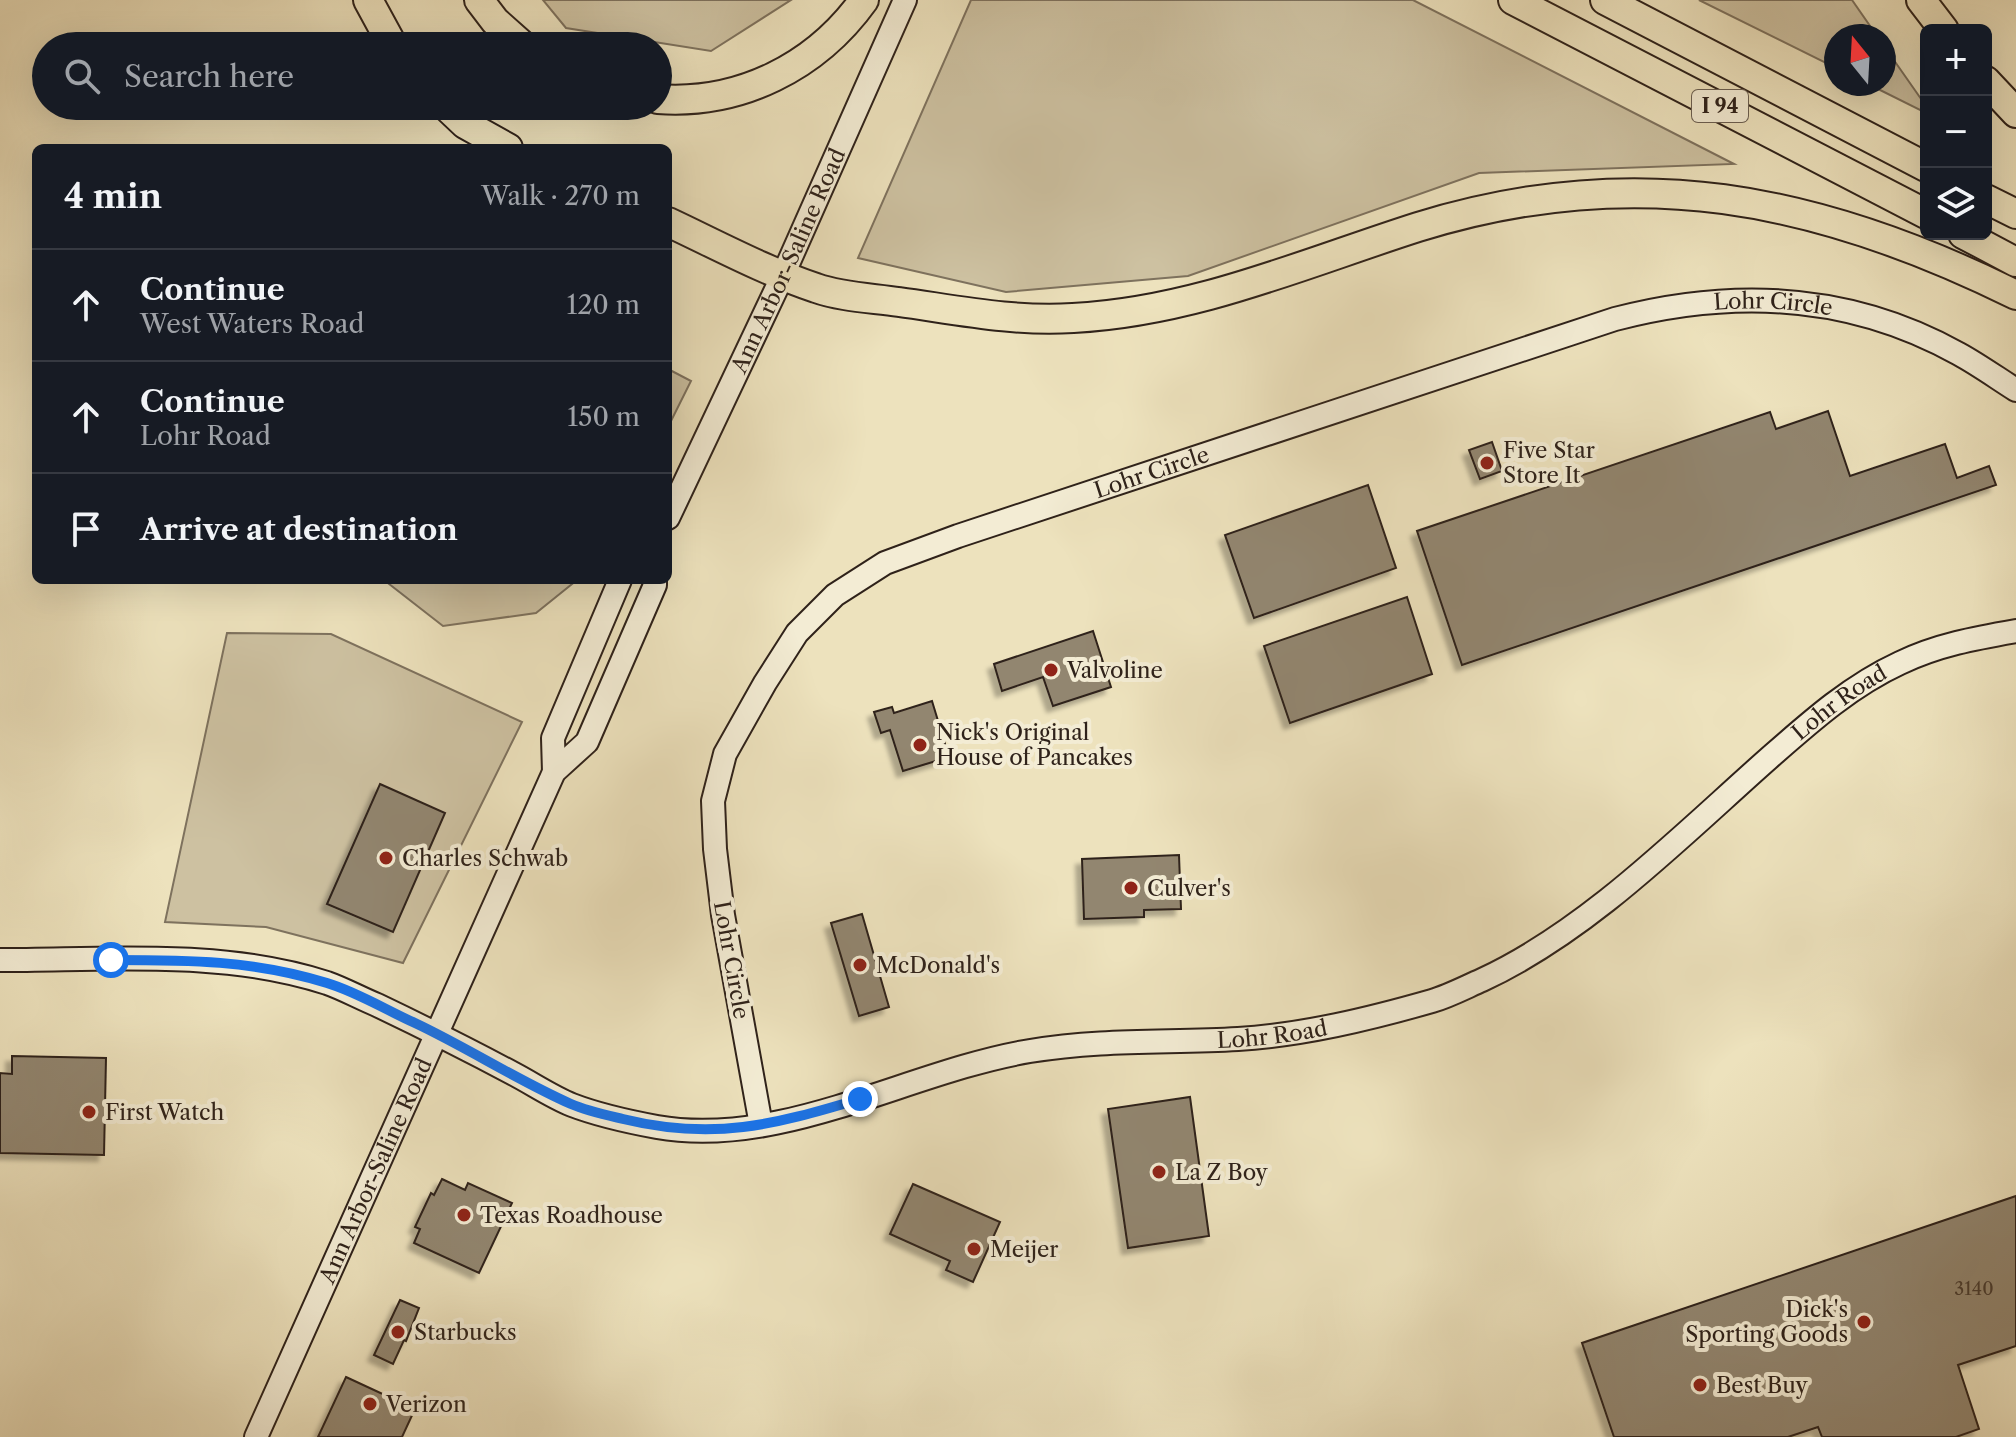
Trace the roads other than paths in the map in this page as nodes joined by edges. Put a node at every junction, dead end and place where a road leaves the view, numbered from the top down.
1 (368, 0) edge
2 (479, 0) edge
3 (864, 0) edge
4 (905, 0) edge
5 (1513, 0) edge
6 (1605, 0) edge
7 (1921, 0) edge
8 (1939, 24) edge
9 (385, 32) edge
10 (507, 32) edge
11 (1992, 87) edge
12 (672, 100) edge
13 (2016, 113) edge
14 (461, 120) edge
15 (501, 144) edge
16 (1920, 164) edge
17 (1992, 202) edge
18 (1920, 211) edge
19 (2016, 214) edge
20 (672, 224) edge
21 (1974, 240) edge
22 (2016, 262) edge
23 (783, 275) junction
24 (2016, 295) edge
25 (2016, 390) edge
26 (672, 510) edge
27 (618, 584) edge
28 (655, 584) edge
29 (2016, 631) edge
30 (554, 772) junction
31 (0, 960) edge
32 (438, 1034) junction
33 (761, 1125) junction
34 (256, 1437) edge

1 - 9 highway
2 - 10 highway
3 - 12 highway
4 - 23 street, Ann Arbor-Saline Road
5 - 18 highway, I 94
6 - 16 highway, I 94
7 - 8 highway
11 - 13 highway
14 - 15 highway
17 - 19 highway
20 - 23 highway
21 - 22 highway
23 - 24 highway
23 - 26 street, Ann Arbor-Saline Road
25 - 33 street, Lohr Circle
27 - 30 street, Ann Arbor-Saline Road
28 - 30 street, Ann Arbor-Saline Road
29 - 33 street, Lohr Road
30 - 32 street, Ann Arbor-Saline Road
31 - 32 street, Lohr Road
32 - 33 street, Lohr Road
32 - 34 street, Ann Arbor-Saline Road

